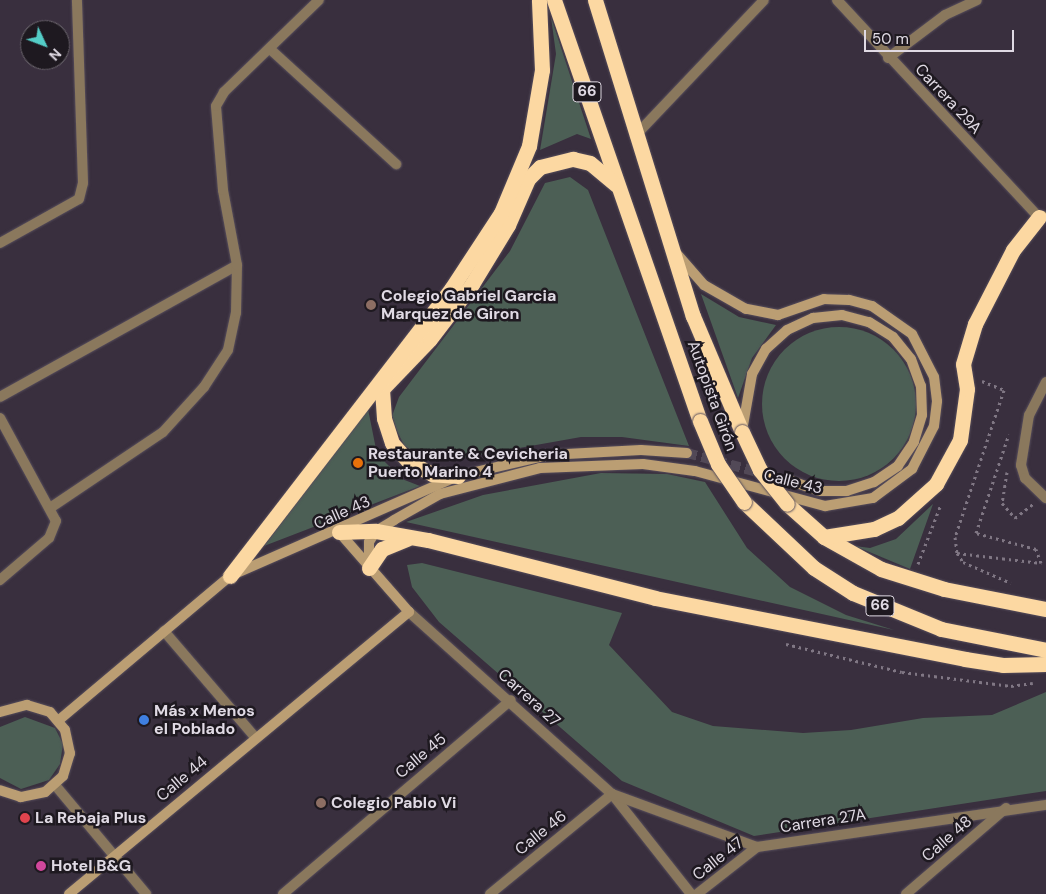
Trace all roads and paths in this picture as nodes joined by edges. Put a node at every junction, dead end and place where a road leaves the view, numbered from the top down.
1 (77, 0) edge
2 (318, 0) edge
3 (539, 0) edge
4 (554, 0) edge
5 (595, 0) edge
6 (764, 0) edge
7 (837, 0) edge
8 (977, 0) edge
9 (270, 49) junction
10 (888, 58) junction
11 (635, 136) junction
12 (396, 164) dead end
13 (616, 184) junction
14 (1042, 216) edge
15 (0, 243) edge
16 (671, 248) junction
17 (237, 265) junction
18 (1046, 382) edge
19 (980, 390) dead end
20 (0, 397) edge
21 (0, 418) edge
22 (1012, 425) dead end
23 (742, 432) junction
24 (687, 453) tunnel mouth
25 (1008, 462) dead end
26 (458, 476) junction
27 (791, 481) tunnel mouth
28 (944, 497) dead end
29 (1045, 498) edge
30 (50, 508) junction
31 (376, 531) junction
32 (339, 532) junction
33 (824, 537) junction
34 (414, 538) junction
35 (957, 552) junction
36 (369, 568) junction
37 (230, 576) junction
38 (0, 580) edge
39 (912, 581) junction
40 (1015, 585) dead end
41 (1046, 609) edge
42 (409, 612) junction
43 (164, 631) junction
44 (1046, 650) edge
45 (1046, 664) edge
46 (511, 700) junction
47 (0, 712) edge
48 (59, 720) junction
49 (255, 737) junction
50 (55, 785) junction
51 (0, 790) edge
52 (612, 794) junction
53 (1046, 804) edge
54 (1007, 807) junction
55 (757, 847) junction
56 (114, 856) junction
57 (69, 894) edge
58 (146, 894) edge
59 (282, 894) edge
60 (490, 894) edge
61 (691, 894) edge
62 (697, 894) edge
63 (906, 894) edge

1 - 15 street
2 - 9 street
3 - 37 highway
4 - 13 highway, Autopista Girón / 66
5 - 11 highway, Autopista Girón / 66
6 - 11 street
7 - 10 street, Carrera 29A
8 - 10 street
9 - 12 street
9 - 17 street
10 - 14 street, Carrera 29A
11 - 16 highway, Autopista Girón / 66
13 - 26 highway
13 - 44 highway, Autopista Girón / 66, bridge
14 - 33 highway
16 - 23 highway, Autopista Girón / 66
16 - 31 street, Calle 43
17 - 20 street
17 - 30 street
18 - 29 street
19 - 35 path
21 - 30 street
22 - 35 path
23 - 27 street, Calle 43
23 - 33 highway, Autopista Girón / 66, bridge
24 - 26 street, Calle 43
25 - 29 path
26 - 32 street, Calle 43
28 - 39 path
30 - 38 street
31 - 32 highway
31 - 34 highway
31 - 36 street, Calle 43
32 - 36 street, Carrera 27
32 - 37 street, Calle 43
33 - 39 highway, Autopista Girón / 66
34 - 36 highway
34 - 45 highway
35 - 40 path
36 - 42 street, Carrera 27
37 - 43 street, Calle 43
39 - 41 highway, Autopista Girón / 66
42 - 46 street, Carrera 27
42 - 49 street, Calle 44
43 - 48 street, Calle 43
43 - 49 street
46 - 52 street, Carrera 27
46 - 59 street, Calle 45
47 - 48 street
48 - 50 street
49 - 56 street, Calle 44
50 - 51 street
50 - 56 street
52 - 55 street, Carrera 27A
52 - 60 street, Calle 46
52 - 61 street, Carrera 27
53 - 54 street, Carrera 27A
54 - 55 street, Carrera 27A
54 - 63 street, Calle 48
55 - 62 street, Calle 47
56 - 57 street, Calle 44
56 - 58 street

